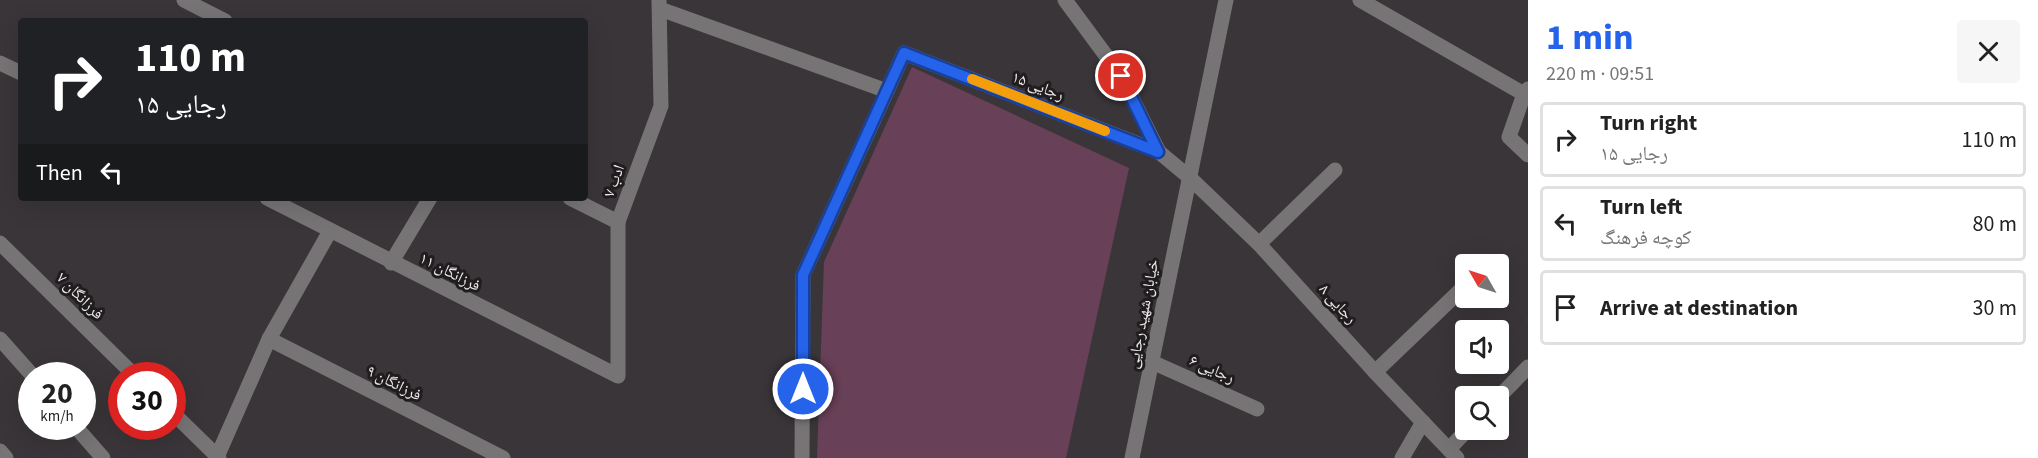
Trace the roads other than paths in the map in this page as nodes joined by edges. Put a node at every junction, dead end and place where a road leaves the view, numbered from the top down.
1 (184, 0) edge
2 (1065, 0) edge
3 (1226, 0) edge
4 (1360, 0) edge
5 (660, 5) edge
6 (219, 18) edge
7 (0, 63) edge
8 (18, 72) edge
9 (886, 90) junction
10 (1526, 91) edge
11 (1158, 152) junction
12 (1528, 155) edge
13 (1335, 170) dead end
14 (1189, 177) junction
15 (273, 201) edge
16 (428, 201) edge
17 (576, 201) edge
18 (618, 222) junction
19 (330, 231) junction
20 (0, 243) edge
21 (1259, 244) junction
22 (391, 263) junction
23 (1455, 296) edge
24 (0, 339) edge
25 (269, 339) junction
26 (20, 362) edge
27 (121, 362) edge
28 (1152, 362) junction
29 (1528, 367) edge
30 (1375, 372) junction
31 (618, 376) joint
32 (1509, 387) edge
33 (1257, 409) dead end
34 (1423, 422) junction
35 (186, 426) edge
36 (87, 440) edge
37 (1461, 440) edge
38 (0, 451) edge
39 (1453, 454) edge
40 (218, 457) edge
41 (6, 458) edge
42 (103, 458) edge
43 (503, 458) edge
44 (802, 458) edge
45 (1132, 458) edge
46 (1402, 458) edge

1 - 6 street
2 - 11 street
3 - 14 street, خیابان شهید رجایی
4 - 10 street
5 - 9 street
5 - 18 street, ادب ۷
7 - 8 street
9 - 11 street, رجایی ۱۵
9 - 44 street
10 - 12 street
11 - 14 street, رجایی ۸
13 - 21 street
14 - 21 street, رجایی ۸
14 - 28 street, خیابان شهید رجایی
15 - 19 street, فرزانگان ۱۱
16 - 22 street
17 - 18 street
18 - 31 street, ادب ۷
19 - 22 street, فرزانگان ۱۱
19 - 25 street
20 - 27 street, فرزانگان ۷
21 - 30 street, رجایی ۸
22 - 31 street, فرزانگان ۱۱
23 - 30 street
24 - 26 street
25 - 40 street
25 - 43 street, فرزانگان ۹
28 - 33 street, رجایی ۶
28 - 45 street, خیابان شهید رجایی
29 - 32 street
30 - 34 street, رجایی ۸
34 - 39 street, رجایی ۸
34 - 46 street
35 - 40 street
36 - 42 street
37 - 39 street
38 - 41 street

